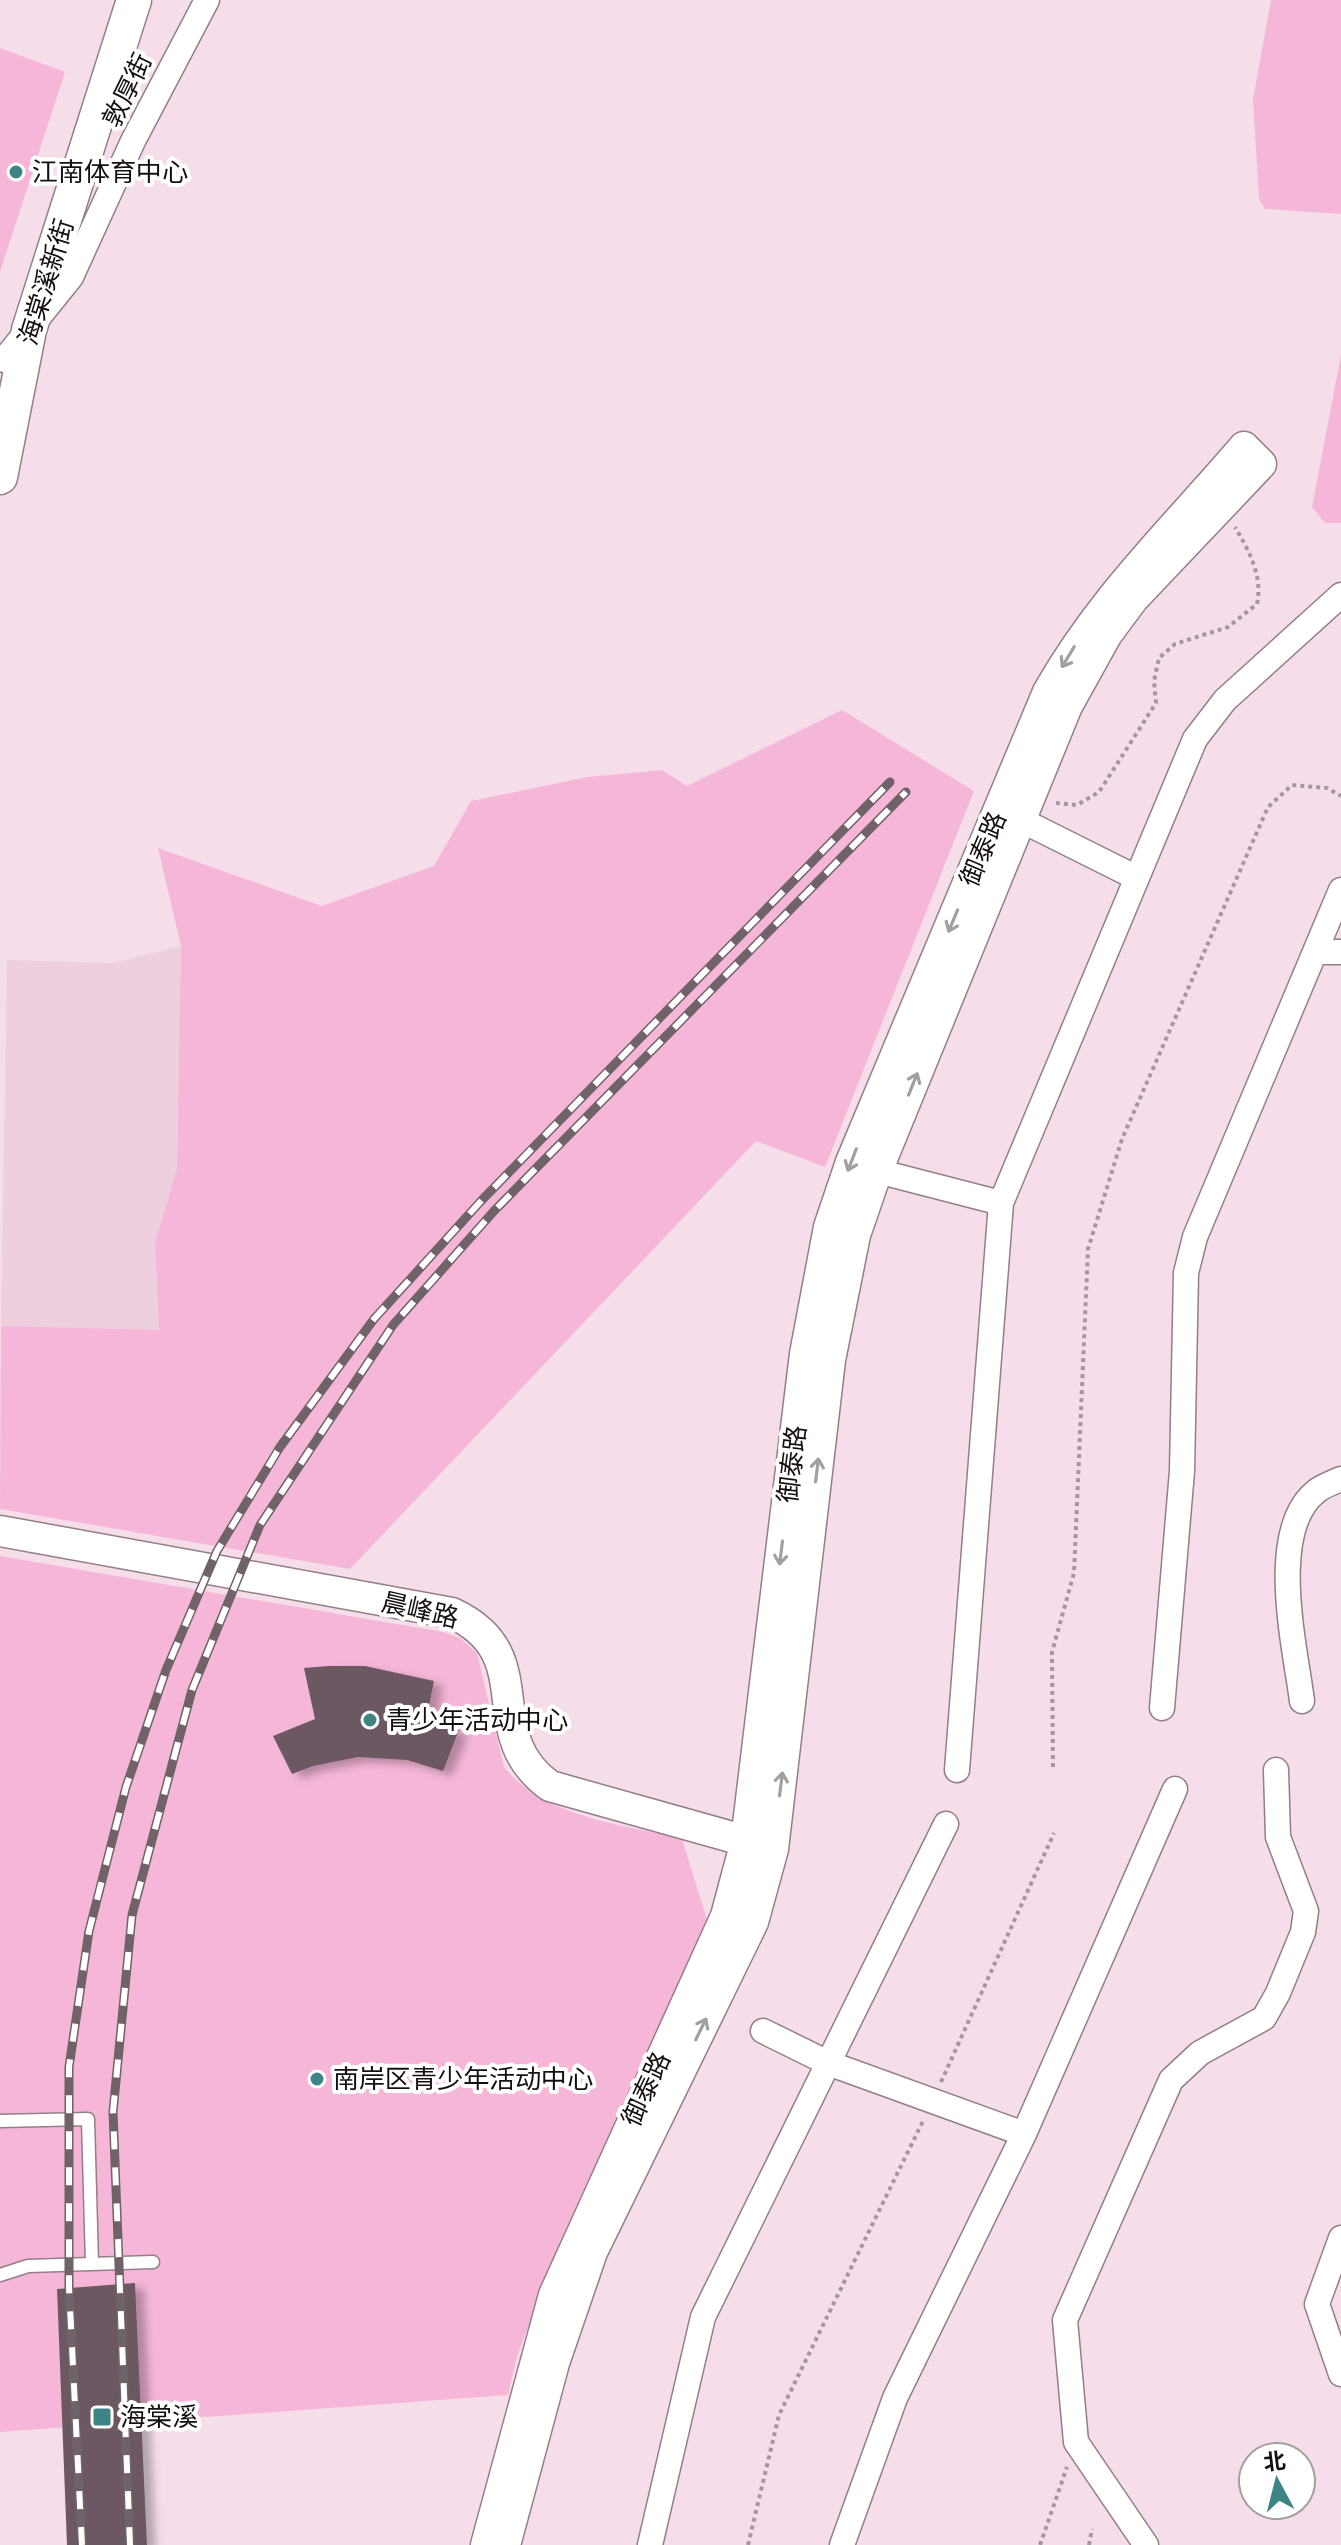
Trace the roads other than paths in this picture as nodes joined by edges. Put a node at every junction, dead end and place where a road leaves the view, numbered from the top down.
1 (115, 0) edge
2 (134, 0) edge
3 (207, 0) edge
4 (71, 277) junction
5 (29, 330) junction
6 (6, 381) edge
7 (0, 476) edge
8 (1341, 595) edge
9 (1017, 810) junction
10 (1137, 878) junction
11 (1341, 890) edge
12 (1315, 952) junction
13 (1341, 952) edge
14 (877, 1171) junction
15 (1001, 1203) junction
16 (1341, 1479) edge
17 (0, 1531) edge
18 (1302, 1701) dead end
19 (1162, 1708) dead end
20 (957, 1770) dead end
21 (1276, 1770) dead end
22 (1175, 1789) dead end
23 (946, 1824) dead end
24 (760, 1845) junction
25 (763, 2031) dead end
26 (828, 2063) junction
27 (0, 2121) edge
28 (1024, 2134) junction
29 (1341, 2238) edge
30 (153, 2262) dead end
31 (92, 2264) junction
32 (0, 2275) edge
33 (1341, 2374) edge
34 (486, 2545) edge
35 (505, 2545) edge
36 (650, 2545) edge
37 (842, 2545) edge
38 (1146, 2545) edge

1 - 6 main road, 海棠溪新街
2 - 5 main road, 海棠溪新街
3 - 4 street, 敦厚街
4 - 5 street, 敦厚街
4 - 6 street
5 - 6 main road, 海棠溪新街
5 - 6 street, 敦厚街
6 - 7 main road, 海棠溪新街
8 - 10 street
9 -> 9 street, 御泰路
9 - 10 street
14 -> 9 street, 御泰路
9 -> 24 street, 御泰路
10 - 15 street
11 - 12 street
12 - 13 street
12 - 19 street
14 - 15 street
24 -> 14 street, 御泰路
15 - 20 street
16 - 18 street
17 - 24 street, 晨峰路
21 - 38 street
22 - 28 street
23 - 26 street
24 - 34 street, 御泰路
35 -> 24 street, 御泰路
25 - 26 street
26 - 28 street
26 - 36 street
27 - 31 lane
28 - 37 street
29 - 33 street
30 - 31 lane
31 - 32 lane

